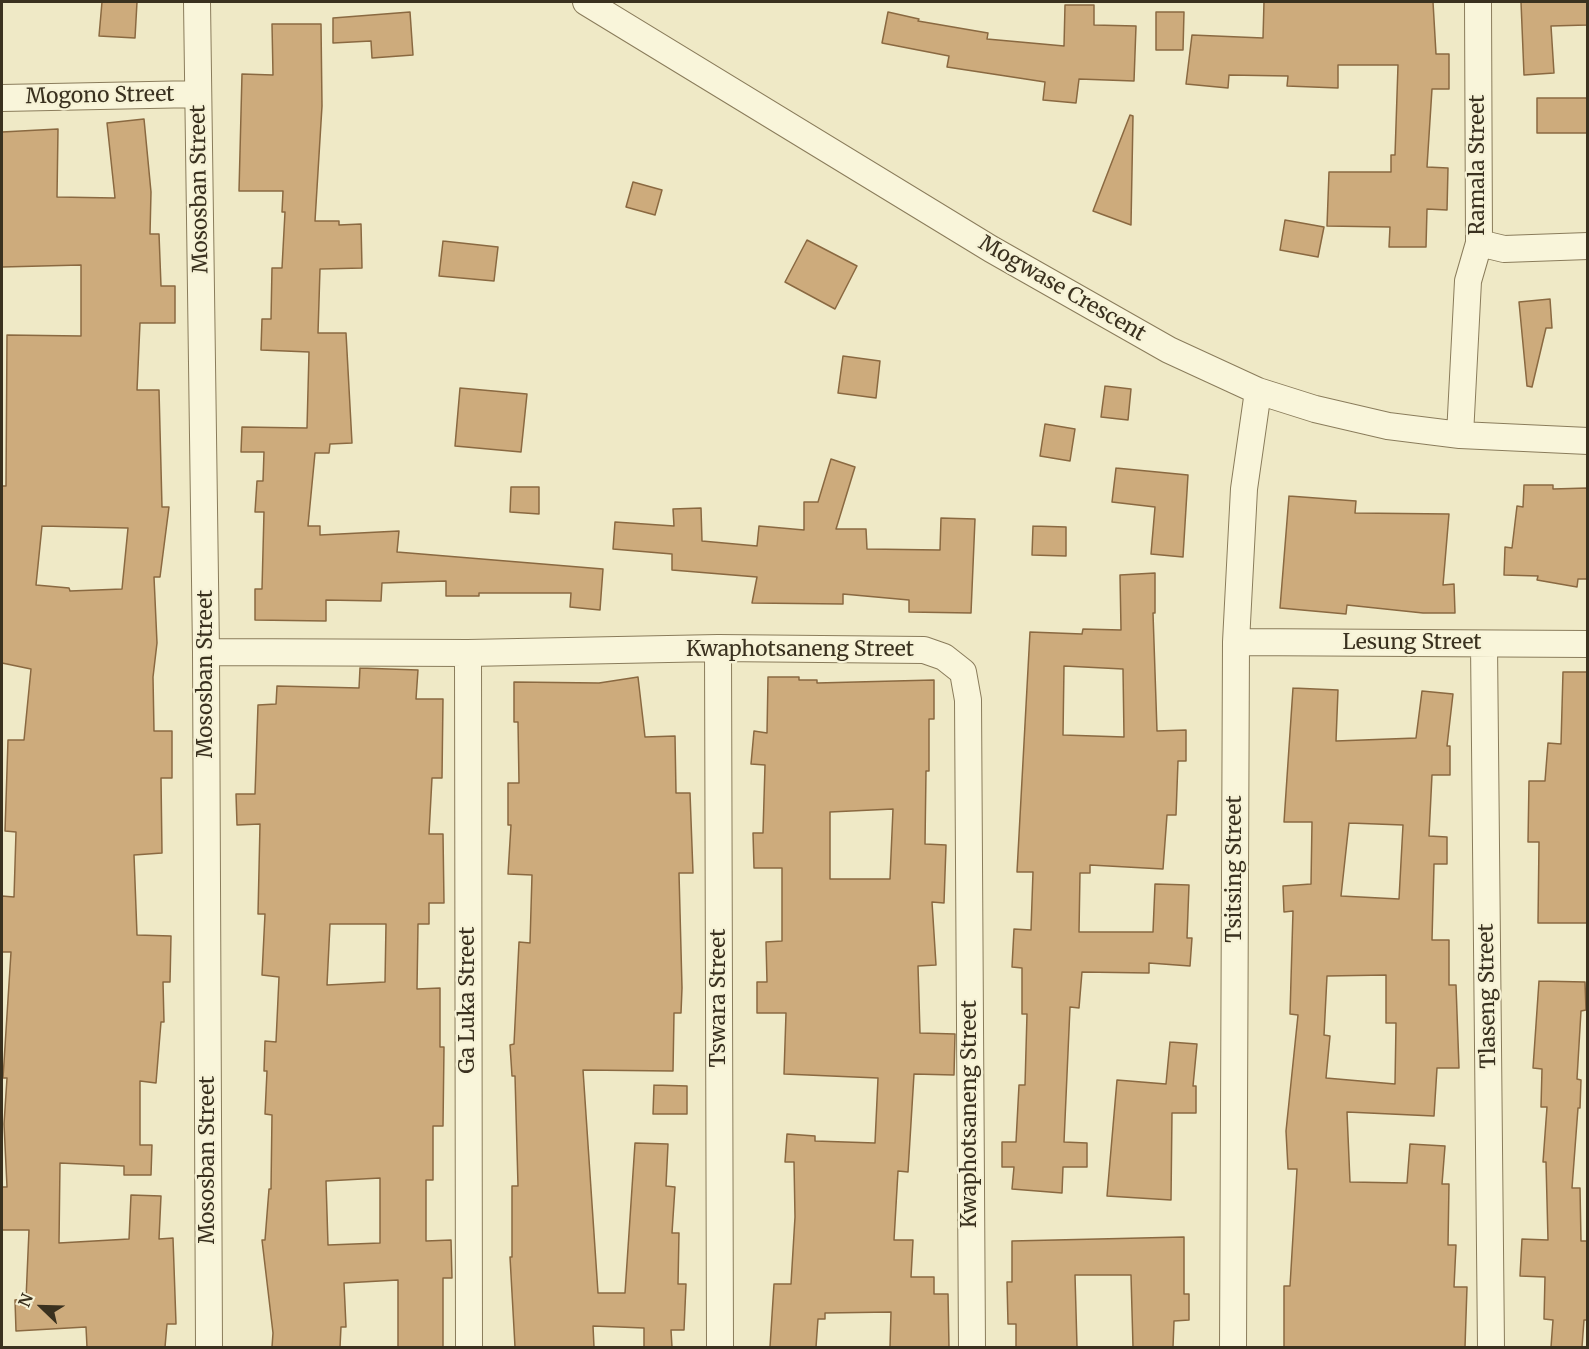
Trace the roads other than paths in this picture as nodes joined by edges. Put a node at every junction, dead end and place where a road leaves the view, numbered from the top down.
1 (197, 2) edge
2 (586, 2) edge
3 (1479, 2) edge
4 (198, 94) junction
5 (2, 98) edge
6 (1479, 243) junction
7 (1587, 246) edge
8 (1258, 391) junction
9 (1461, 435) junction
10 (1587, 441) edge
11 (1236, 642) junction
12 (1484, 644) junction
13 (1587, 644) edge
14 (718, 648) junction
15 (206, 652) junction
16 (468, 653) junction
17 (208, 1347) edge
18 (469, 1347) edge
19 (720, 1347) edge
20 (972, 1347) edge
21 (1233, 1347) edge
22 (1491, 1347) edge

1 - 4 street, Mososban Street
2 - 8 street, Mogwase Crescent
3 - 6 street, Ramala Street
4 - 5 street, Mogono Street
4 - 15 street, Mososban Street
6 - 7 street
6 - 9 street, Ramala Street
8 - 9 street, Mogwase Crescent
8 - 11 street, Tsitsing Street
9 - 10 street, Mogwase Crescent
11 - 12 street, Lesung Street
11 - 21 street, Tsitsing Street
12 - 13 street, Lesung Street
12 - 22 street, Tlaseng Street
14 - 16 street, Kwaphotsaneng Street
14 - 19 street, Tswara Street
14 - 20 street, Kwaphotsaneng Street
15 - 16 street, Kwaphotsaneng Street
15 - 17 street, Mososban Street
16 - 18 street, Ga Luka Street

